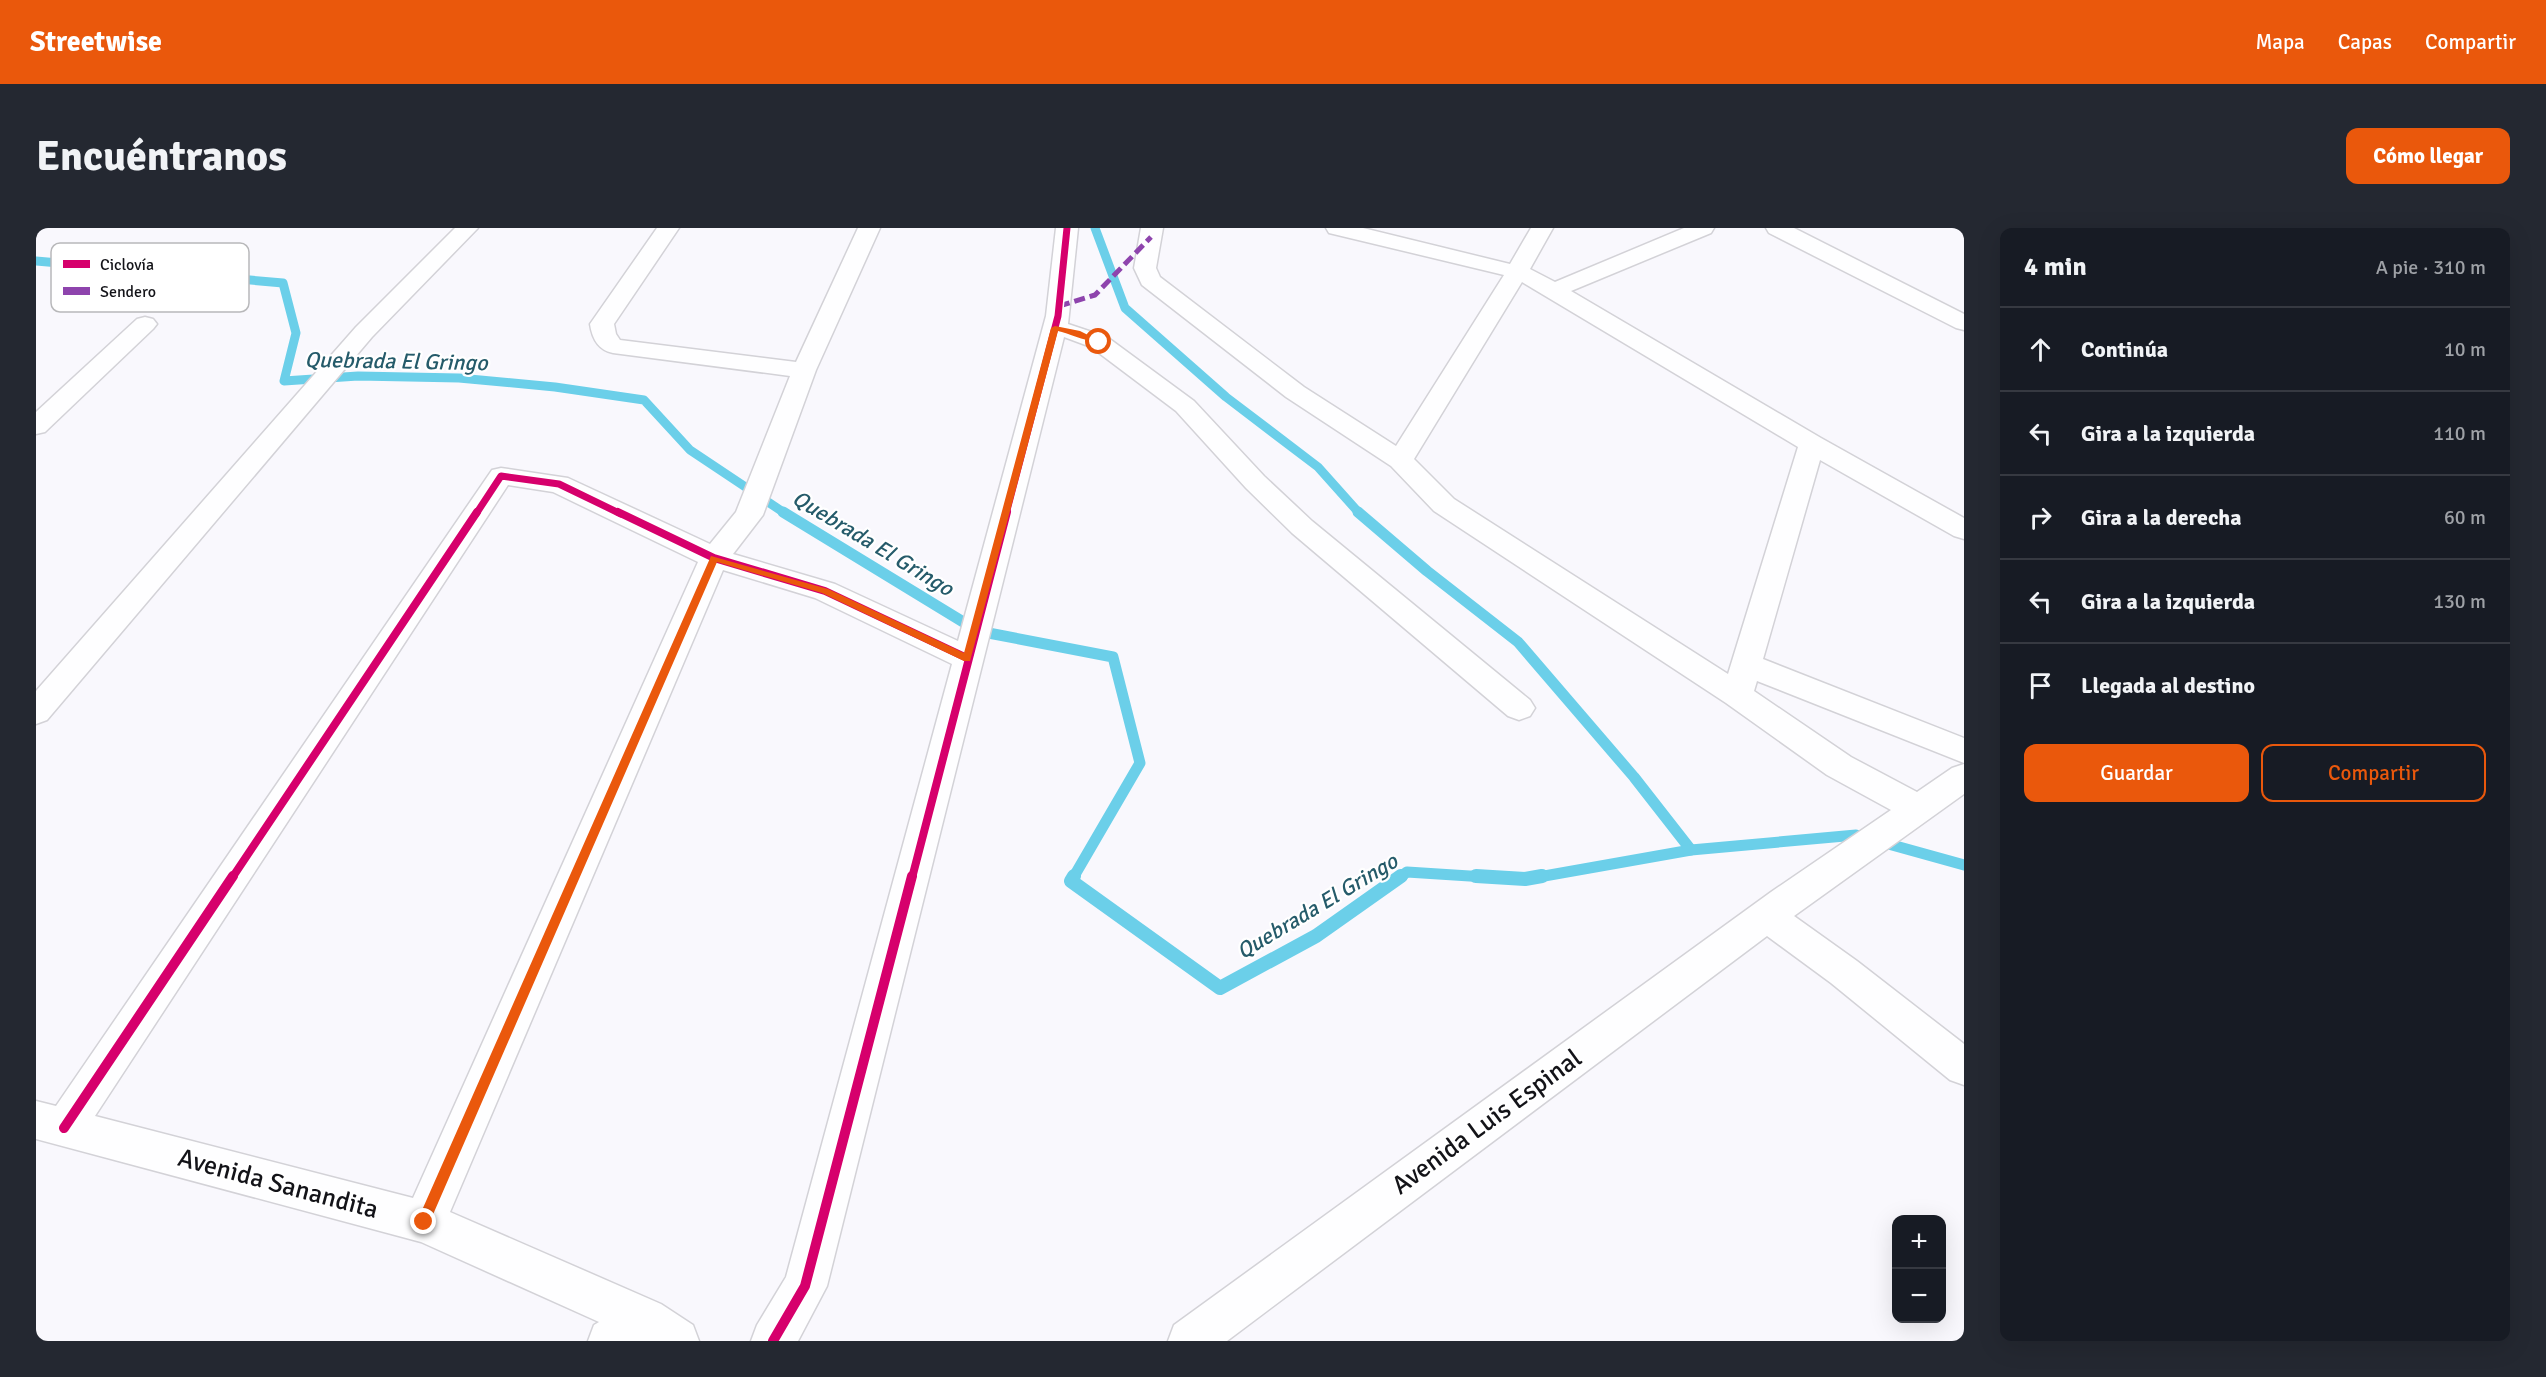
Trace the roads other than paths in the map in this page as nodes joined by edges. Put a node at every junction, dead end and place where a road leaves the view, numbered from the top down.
1 (467, 228) edge
2 (668, 228) edge
3 (869, 228) edge
4 (1067, 228) edge
5 (1152, 228) edge
6 (1337, 228) edge
7 (1542, 228) edge
8 (1703, 228) edge
9 (1777, 228) edge
10 (1517, 272) junction
11 (1554, 290) junction
12 (1964, 322) edge
13 (145, 324) dead end
14 (1055, 328) junction
15 (804, 370) junction
16 (36, 426) edge
17 (1812, 444) junction
18 (1400, 460) junction
19 (1964, 530) edge
20 (714, 558) junction
21 (968, 654) junction
22 (1746, 664) junction
23 (1737, 694) junction
24 (1519, 708) dead end
25 (36, 712) edge
26 (1964, 751) edge
27 (1964, 777) edge
28 (1912, 813) junction
29 (1775, 910) junction
30 (1964, 1067) edge
31 (50, 1124) edge
32 (424, 1222) junction
33 (644, 1334) edge
34 (773, 1341) edge
35 (1190, 1341) edge

1 - 25 street
2 - 15 street
3 - 15 street
4 - 14 street
5 - 18 street
6 - 10 street
7 - 10 street
8 - 11 street
9 - 12 street
10 - 11 street
10 - 18 street
11 - 17 street
13 - 16 street
14 - 21 street
14 - 24 street
15 - 20 street
17 - 19 street
17 - 22 street
18 - 23 street
20 - 21 street
20 - 31 street
20 - 32 street
21 - 34 street
22 - 23 street
22 - 26 street
23 - 28 street
27 - 28 street
28 - 29 street, Avenida Luis Espinal
29 - 30 street
29 - 35 street, Avenida Luis Espinal
31 - 32 street, Avenida Sanandita
32 - 33 street, Avenida Sanandita

